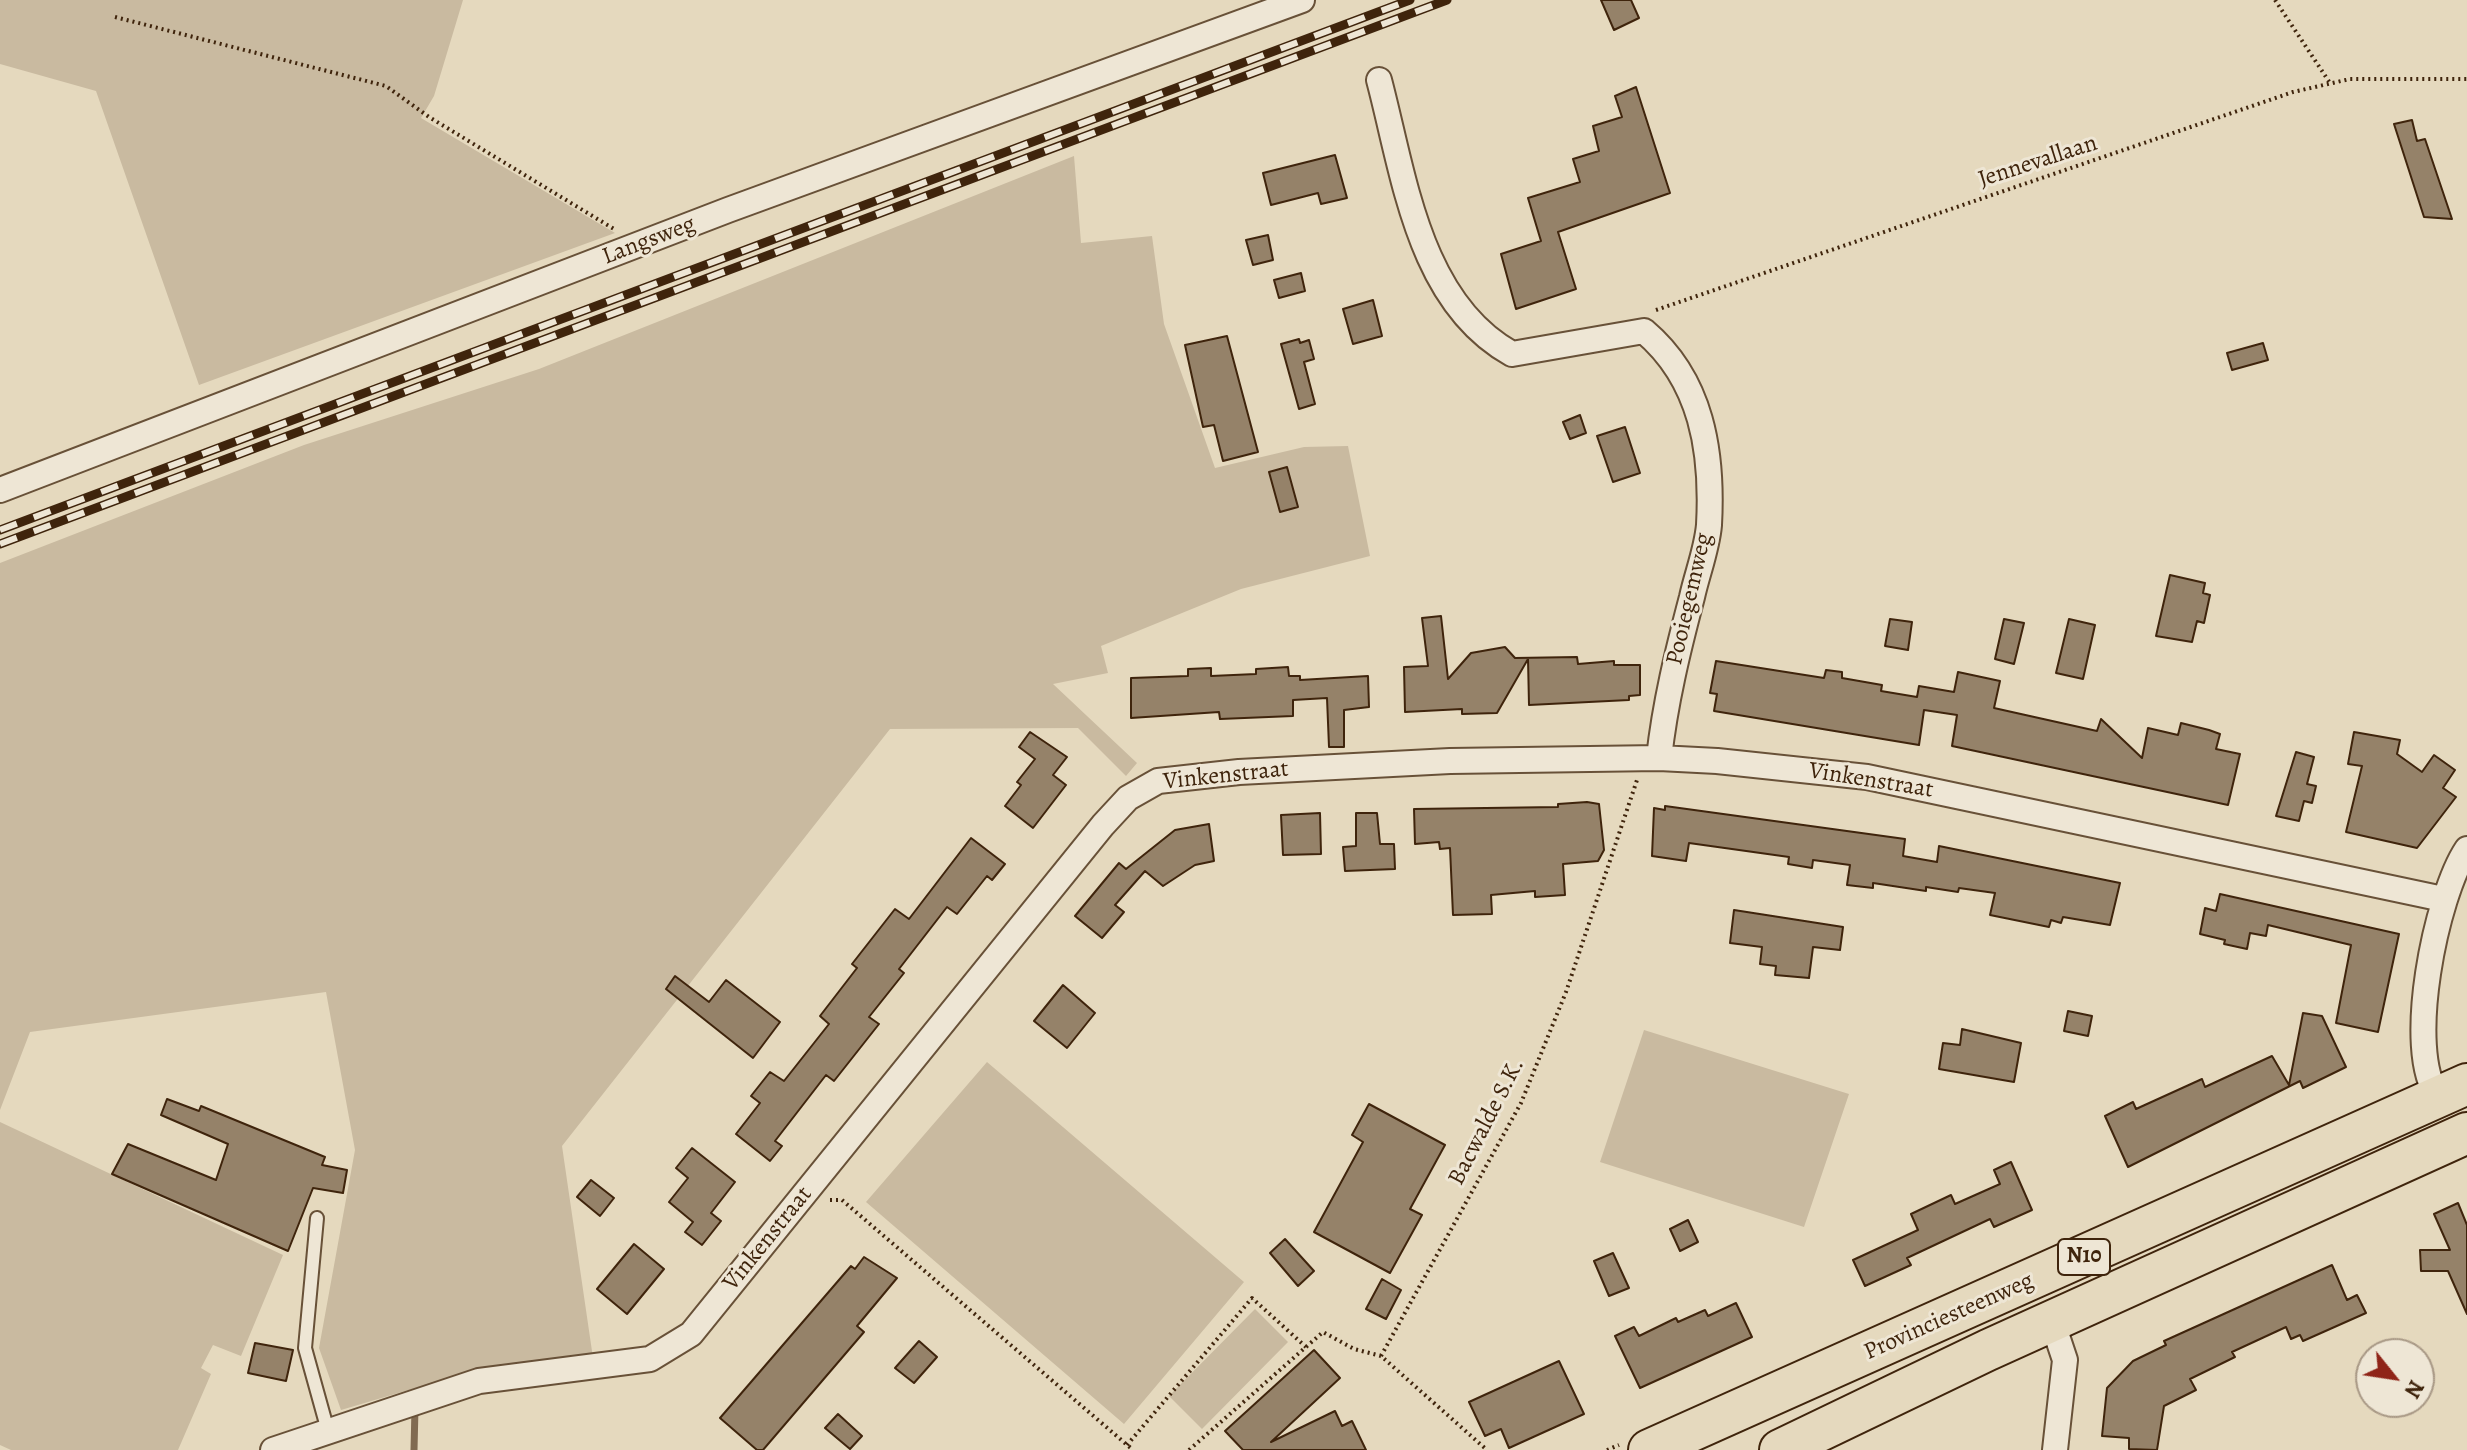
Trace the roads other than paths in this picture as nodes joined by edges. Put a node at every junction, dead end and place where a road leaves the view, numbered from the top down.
1 (1302, 0) edge
2 (1379, 80) dead end
3 (0, 490) edge
4 (1651, 758) junction
5 (2467, 849) edge
6 (2443, 899) junction
7 (2452, 1090) edge
8 (2385, 1120) junction
9 (2467, 1133) edge
10 (2375, 1175) junction
11 (317, 1218) dead end
12 (2052, 1321) junction
13 (328, 1431) junction
14 (273, 1450) edge
15 (1649, 1450) edge
16 (1780, 1450) edge
17 (2055, 1450) edge

1 - 3 street, Langsweg
2 - 4 street, Pooiegemweg
4 - 6 street, Vinkenstraat
4 - 13 street, Vinkenstraat
5 - 6 street
6 - 7 street
7 - 8 main road, Provinciesteenweg / N10
8 - 10 main road
8 - 15 main road, Provinciesteenweg / N10
9 - 10 main road, Provinciesteenweg / N10
10 - 12 main road, Provinciesteenweg / N10
11 - 13 lane
12 - 16 main road, Provinciesteenweg / N10
12 - 17 street
13 - 14 street, Vinkenstraat

